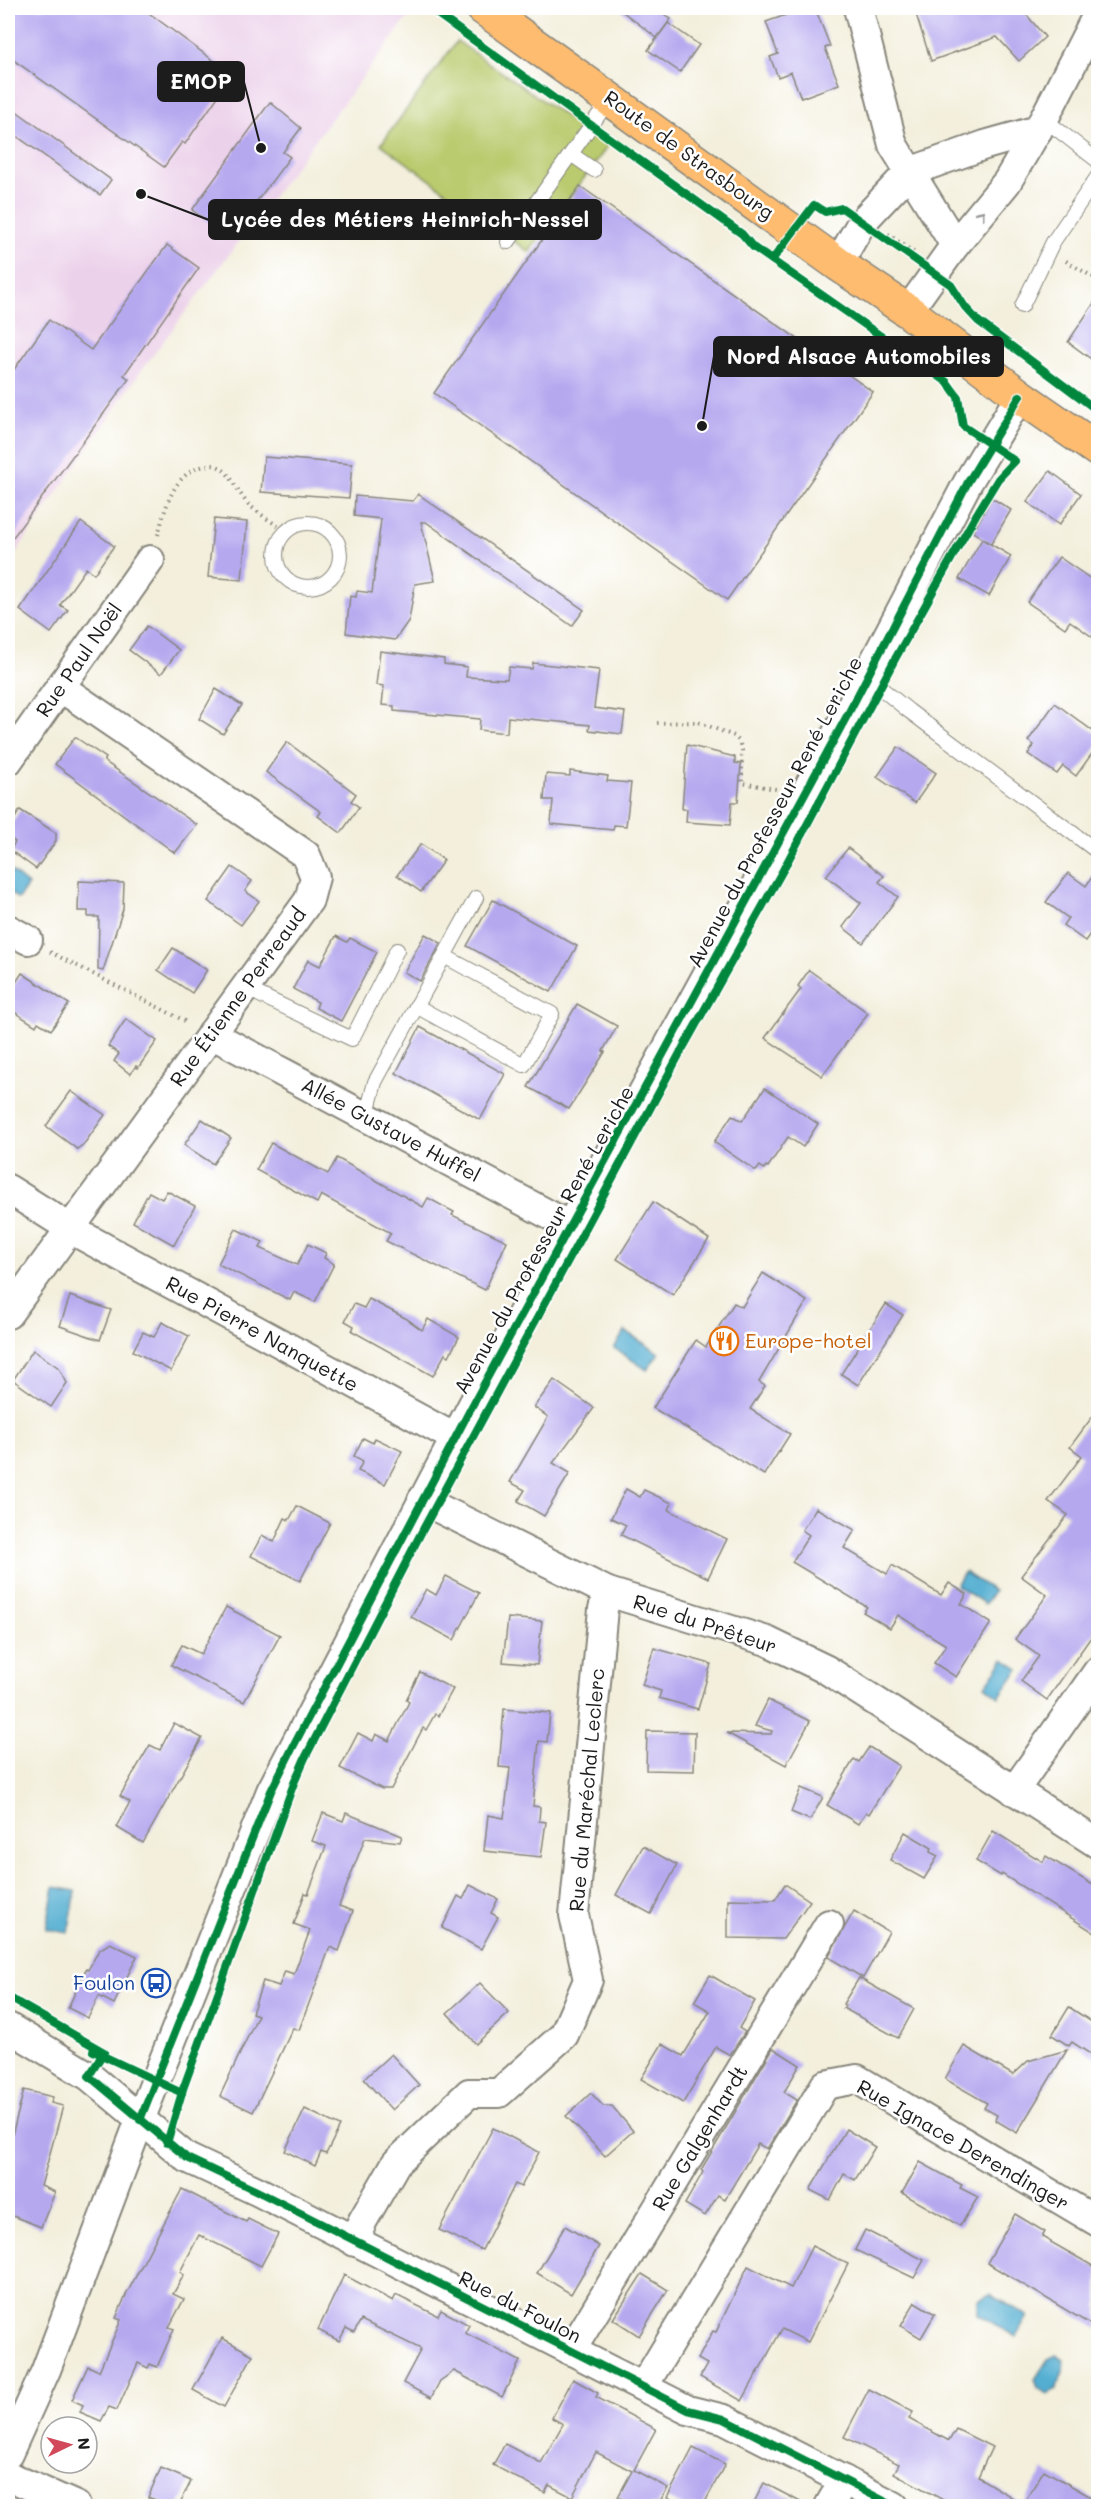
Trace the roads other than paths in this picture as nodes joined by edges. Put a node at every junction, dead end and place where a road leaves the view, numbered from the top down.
1 (483, 8) edge
2 (858, 8) edge
3 (1098, 12) edge
4 (610, 99) junction
5 (1041, 125) junction
6 (571, 154) junction
7 (1098, 161) edge
8 (594, 170) dead end
9 (909, 172) junction
10 (1098, 176) edge
11 (508, 242) dead end
12 (955, 246) junction
13 (838, 264) junction
14 (1022, 306) dead end
15 (908, 311) junction
16 (1020, 396) junction
17 (1098, 450) edge
18 (286, 532) joint
19 (150, 560) road end
20 (867, 677) junction
21 (60, 687) junction
22 (8, 761) edge
23 (1098, 852) edge
24 (476, 898) dead end
25 (397, 950) dead end
26 (444, 956) junction
27 (245, 988) junction
28 (416, 1006) junction
29 (211, 1034) junction
30 (366, 1117) junction
31 (8, 1189) edge
32 (570, 1226) junction
33 (70, 1228) junction
34 (8, 1314) edge
35 (456, 1438) junction
36 (422, 1500) junction
37 (608, 1592) junction
38 (1098, 1671) edge
39 (1014, 1791) junction
40 (1098, 1844) edge
41 (829, 1924) dead end
42 (8, 2026) edge
43 (140, 2120) junction
44 (1098, 2222) edge
45 (355, 2242) junction
46 (571, 2351) junction
47 (643, 2387) junction
48 (8, 2454) edge
49 (8, 2476) edge
50 (844, 2480) junction
51 (76, 2506) edge
52 (829, 2506) edge
53 (894, 2506) edge

1 - 4 main road, Route de Strasbourg
2 - 9 street
3 - 5 street
4 - 6 lane
4 - 13 main road, Route de Strasbourg
5 - 7 lane
5 - 9 street
12 -> 5 street
6 - 8 lane
6 - 11 lane
9 - 12 street
9 - 13 street
10 - 14 lane
12 - 15 street
13 - 15 main road, Route de Strasbourg
15 - 16 main road, Route de Strasbourg
16 - 17 main road, Route de Strasbourg
16 - 20 street, Avenue du Professeur René Leriche
18 - 18 lane
19 - 21 street, Rue Paul Noël
20 - 23 lane
20 - 32 street, Avenue du Professeur René Leriche
21 - 22 street, Rue Paul Noël
21 - 27 street, Rue Étienne Perreaud
24 - 26 lane
25 - 27 lane
26 - 28 lane
26 - 28 lane
27 - 29 street, Rue Étienne Perreaud
28 - 30 lane
29 - 30 street, Allée Gustave Huffel
29 - 33 street, Rue Étienne Perreaud
30 - 32 street, Allée Gustave Huffel
31 - 33 street
32 - 35 street, Avenue du Professeur René Leriche
33 - 34 street, Rue Étienne Perreaud
33 - 35 street, Rue Pierre Nanquette
35 - 36 street, Avenue du Professeur René Leriche
36 - 37 street, Rue du Prêteur
36 - 43 street, Avenue du Professeur René Leriche
37 - 39 street, Rue du Prêteur
37 - 45 street, Rue du Maréchal Leclerc
38 - 39 street
39 - 40 street, Rue du Prêteur
41 - 46 street, Rue Galgenhardt
42 - 43 street, Rue du Foulon
43 - 45 street, Rue du Foulon
43 - 48 street, Avenue du Professeur René Leriche
44 - 47 street, Rue Ignace Derendinger
45 - 46 street, Rue du Foulon
46 - 47 street, Rue du Foulon
47 - 50 street, Rue du Foulon
49 - 51 street
50 - 52 street
50 - 53 street, Rue du Foulon

